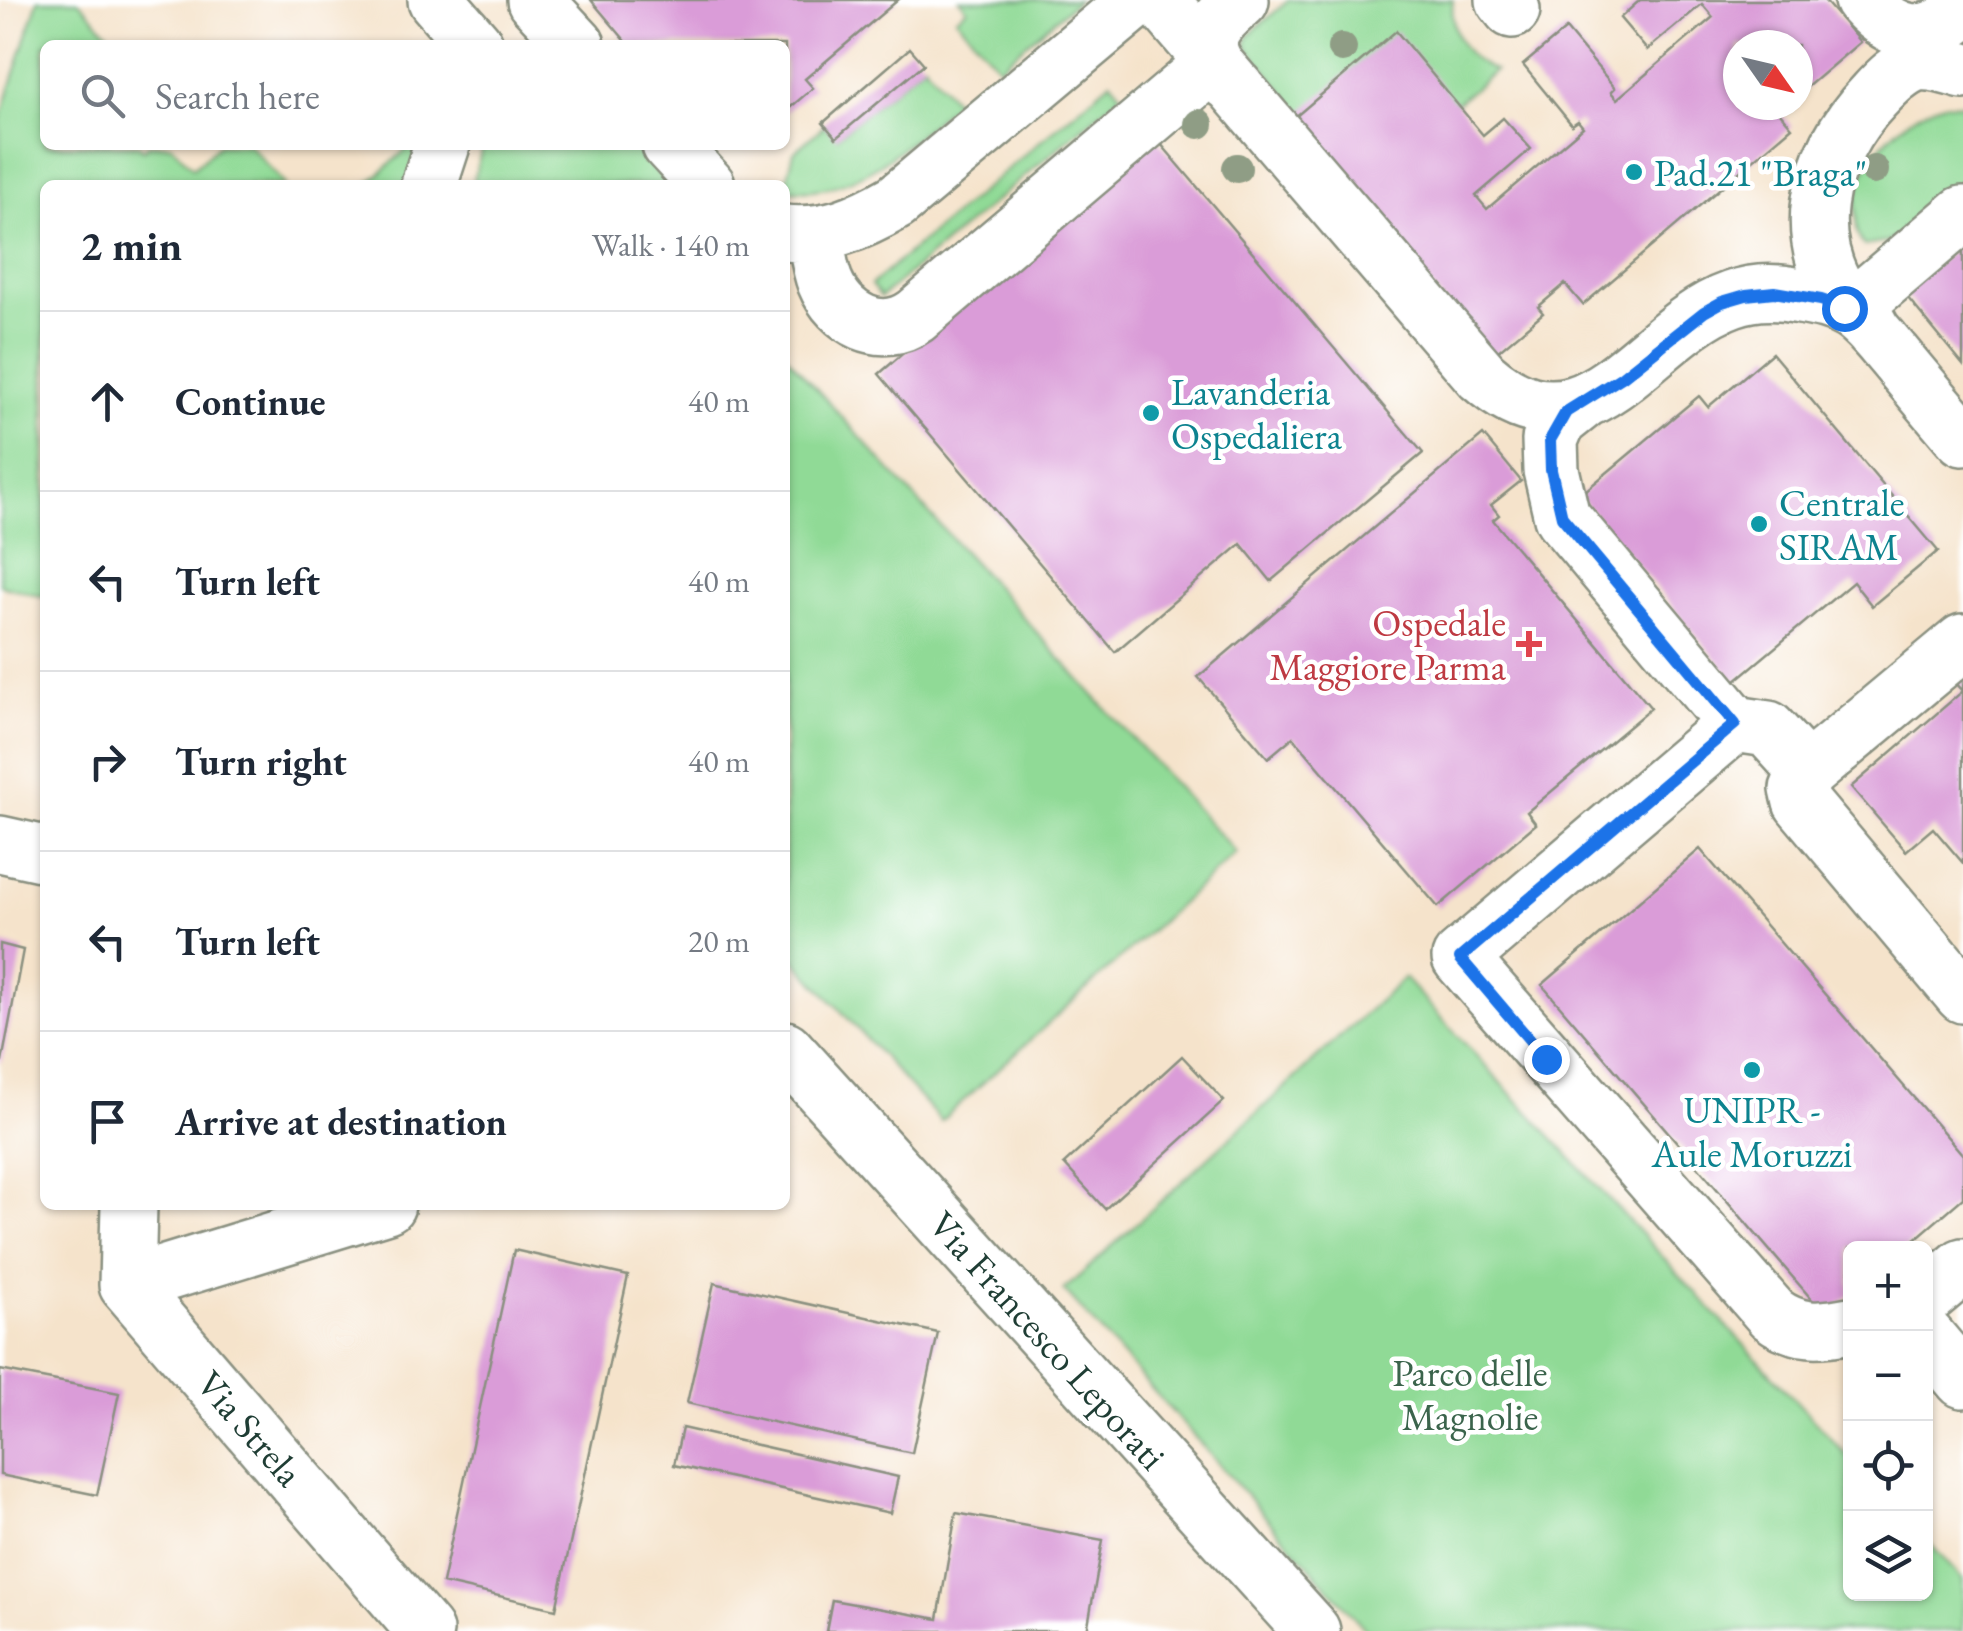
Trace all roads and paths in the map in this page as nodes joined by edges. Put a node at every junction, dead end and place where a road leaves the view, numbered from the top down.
1 (436, 0) edge
2 (536, 0) edge
3 (1137, 0) edge
4 (1160, 0) edge
5 (1241, 0) edge
6 (471, 40) edge
7 (572, 40) edge
8 (1920, 40) edge
9 (1226, 76) junction
10 (440, 150) edge
11 (675, 150) edge
12 (431, 180) edge
13 (702, 180) edge
14 (1963, 214) edge
15 (800, 234) edge
16 (1866, 325) junction
17 (1582, 402) junction
18 (1963, 438) edge
19 (1963, 642) edge
20 (1735, 724) junction
21 (1806, 772) junction
22 (0, 844) edge
23 (40, 853) edge
24 (1963, 995) edge
25 (790, 1055) edge
26 (790, 1110) edge
27 (840, 1110) junction
28 (129, 1210) edge
29 (371, 1210) edge
30 (1963, 1266) edge
31 (127, 1285) junction
32 (1933, 1291) edge
33 (1843, 1326) edge
34 (1933, 1344) edge
35 (1963, 1380) edge
36 (425, 1631) edge
37 (1312, 1631) edge

1 - 6 street
2 - 7 street
3 - 15 street
4 - 9 street
5 - 9 street
8 - 16 street
9 - 15 street
9 - 17 street
10 - 12 street
11 - 13 street
14 - 16 street
16 - 17 street
16 - 18 street
17 - 20 street
19 - 21 street
20 - 21 street
20 - 33 street
21 - 24 street
22 - 23 street
25 - 27 street, Via Francesco Leporati
26 - 27 street
27 - 37 street, Via Francesco Leporati
28 - 31 street
29 - 31 street
30 - 32 street
31 - 36 street, Via Strela
34 - 35 street

